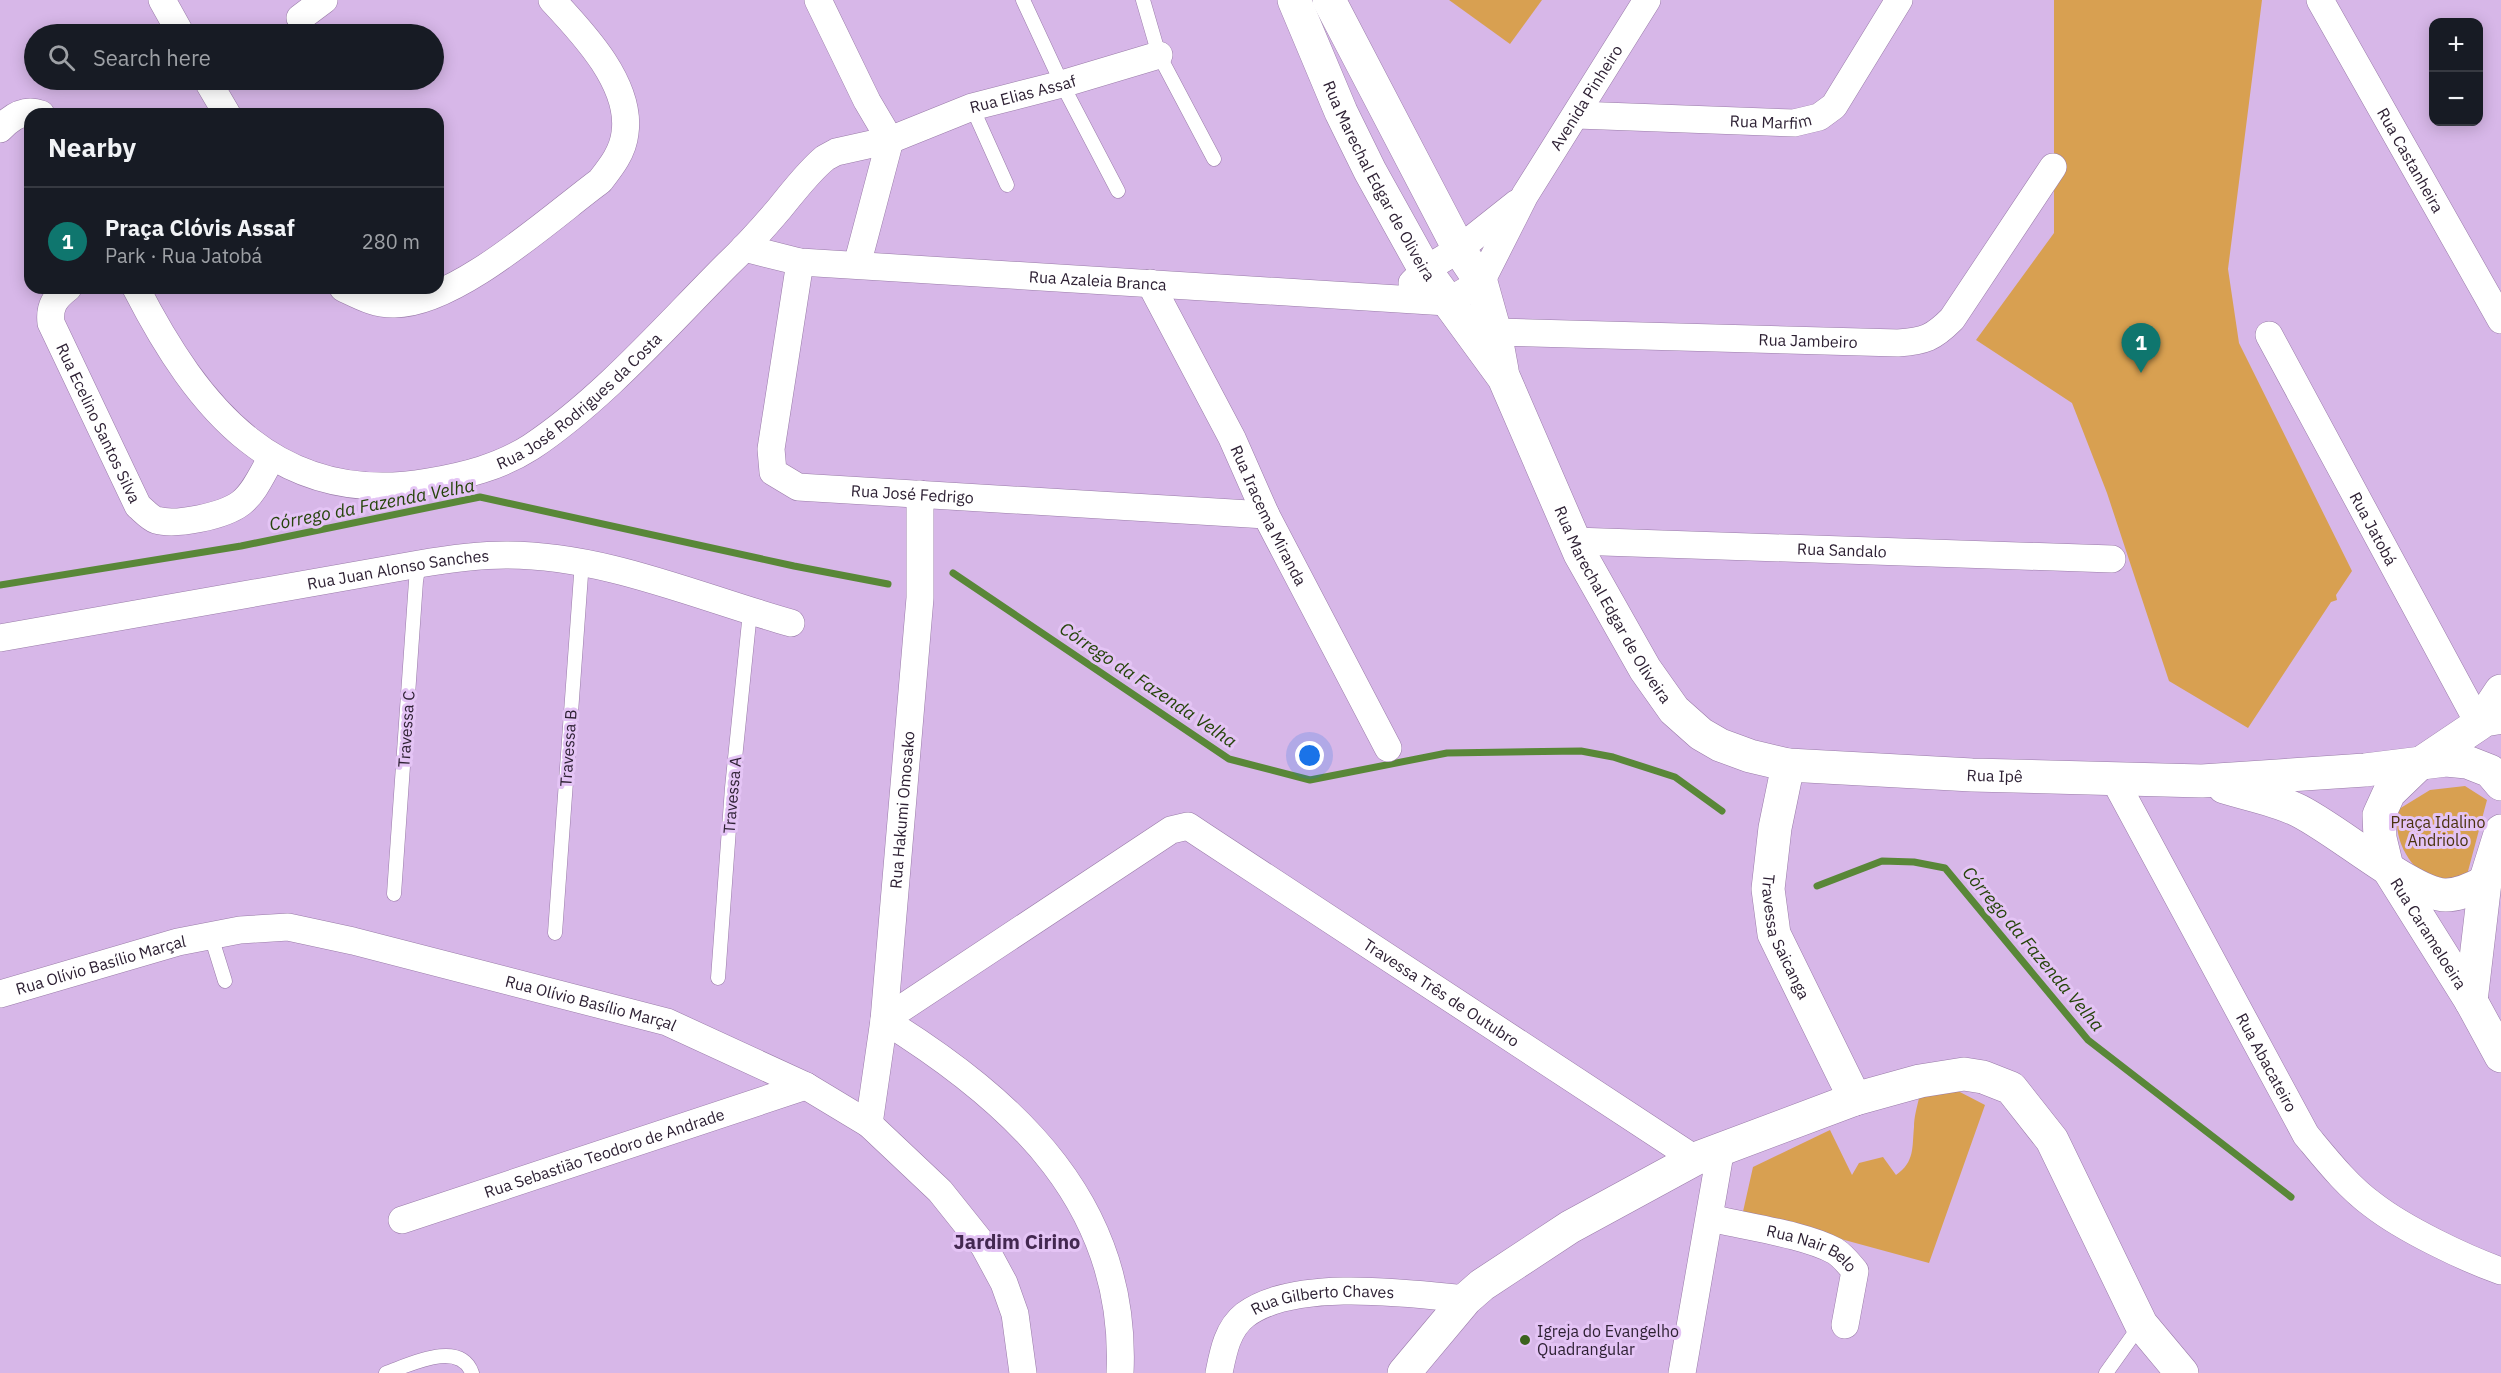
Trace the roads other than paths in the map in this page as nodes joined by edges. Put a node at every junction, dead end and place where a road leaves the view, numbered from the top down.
1 (162, 0) edge
2 (324, 0) edge
3 (552, 0) edge
4 (818, 0) edge
5 (1023, 0) edge
6 (1143, 0) edge
7 (1294, 0) edge
8 (1329, 0) edge
9 (1647, 0) edge
10 (1899, 0) edge
11 (2320, 0) edge
12 (300, 18) dead end
13 (176, 24) edge
14 (1159, 55) junction
15 (1062, 84) junction
16 (213, 90) edge
17 (972, 107) junction
18 (223, 108) edge
19 (24, 113) edge
20 (1576, 115) junction
21 (0, 129) edge
22 (890, 140) junction
23 (1214, 159) dead end
24 (2053, 167) dead end
25 (1007, 185) dead end
26 (1118, 191) dead end
27 (1526, 195) junction
28 (744, 248) junction
29 (1459, 249) junction
30 (800, 262) junction
31 (857, 265) junction
32 (1425, 270) junction
33 (1481, 282) junction
34 (1150, 283) junction
35 (444, 292) edge
36 (61, 294) edge
37 (140, 294) edge
38 (355, 294) edge
39 (439, 294) edge
40 (1395, 298) junction
41 (1447, 302) junction
42 (2501, 320) edge
43 (1485, 335) junction
44 (2269, 335) dead end
45 (272, 457) junction
46 (920, 494) junction
47 (1266, 514) junction
48 (1574, 541) junction
49 (2112, 559) dead end
50 (584, 563) junction
51 (419, 564) junction
52 (750, 612) junction
53 (791, 623) dead end
54 (0, 638) edge
55 (2501, 691) edge
56 (2490, 722) edge
57 (1388, 748) dead end
58 (1788, 765) junction
59 (2418, 765) junction
60 (2114, 778) junction
61 (2202, 781) junction
62 (2501, 784) edge
63 (2501, 831) edge
64 (2387, 867) junction
65 (2485, 882) junction
66 (394, 894) dead end
67 (555, 933) dead end
68 (211, 936) junction
69 (718, 978) dead end
70 (225, 981) dead end
71 (0, 994) edge
72 (2471, 1001) junction
73 (884, 1020) junction
74 (2501, 1056) edge
75 (806, 1086) junction
76 (1855, 1099) junction
77 (869, 1124) junction
78 (1708, 1154) junction
79 (1711, 1218) junction
80 (402, 1220) dead end
81 (2499, 1270) edge
82 (1466, 1299) junction
83 (2141, 1324) junction
84 (1845, 1325) dead end
85 (386, 1373) edge
86 (472, 1373) edge
87 (1023, 1373) edge
88 (1120, 1373) edge
89 (1219, 1373) edge
90 (1404, 1373) edge
91 (1682, 1373) edge
92 (2106, 1373) edge
93 (2182, 1373) edge

1 - 13 street
2 - 12 street
3 - 35 street
4 - 22 street
5 - 15 lane
6 - 14 lane
7 - 32 main road, Rua Marechal Edgar de Oliveira
8 - 29 main road, Rua Marechal Edgar de Oliveira
9 - 20 street, Avenida Pinheiro
10 - 20 street, Rua Marfim
11 - 42 street, Rua Castanheira
14 - 15 street, Rua Elias Assaf
14 - 23 lane
15 - 17 street, Rua Elias Assaf
15 - 26 lane
16 - 18 street
17 - 22 street, Rua Elias Assaf
17 - 25 lane
19 - 21 street
20 - 27 street, Avenida Pinheiro
22 - 28 street, Rua José Rodrigues da Costa
22 - 31 street
24 - 43 street, Rua Jambeiro
27 - 29 street, Avenida Pinheiro
27 - 33 street, Avenida Pinheiro
28 - 30 street, Rua Azaleia Branca
28 - 45 street, Rua José Rodrigues da Costa
29 - 32 street, Avenida Pinheiro
29 - 33 main road, Rua Marechal Edgar de Oliveira
30 - 31 street, Rua Azaleia Branca
30 - 46 street, Rua José Fedrigo
31 - 34 street, Rua Azaleia Branca
32 - 40 street
32 - 41 main road, Rua Marechal Edgar de Oliveira
33 - 41 street
33 - 43 main road, Rua Marechal Edgar de Oliveira
34 - 40 street, Rua Azaleia Branca
34 - 47 street, Rua Iracema Miranda
36 - 45 street, Rua Ecelino Santos Silva
37 - 45 street, Rua José Rodrigues da Costa
38 - 39 street
40 - 41 street, Rua Azaleia Branca
41 - 43 main road, Rua Marechal Edgar de Oliveira
43 - 48 main road, Rua Marechal Edgar de Oliveira
44 - 56 street, Rua Jatobá
46 - 47 street, Rua José Fedrigo
46 - 73 street, Rua Hakumi Omosako
47 - 57 street, Rua Iracema Miranda
48 - 49 street, Rua Sandalo
48 - 58 main road, Rua Marechal Edgar de Oliveira
50 - 51 street, Rua Juan Alonso Sanches
50 - 52 street, Rua Juan Alonso Sanches
50 - 67 lane, Travessa B
51 - 54 street, Rua Juan Alonso Sanches
51 - 66 lane, Travessa C
52 - 53 street, Rua Juan Alonso Sanches
52 - 69 lane, Travessa A
55 - 56 main road
56 - 59 main road
58 - 60 main road, Rua Ipê
58 - 76 main road, Travessa Saicanga
59 - 61 main road, Rua Ipê
59 - 62 main road
59 - 64 main road
60 - 61 main road, Rua Ipê
60 - 81 street, Rua Abacateiro
61 - 64 main road, Rua Ipê
63 - 65 main road
64 - 65 main road
64 - 72 main road, Rua Carameloeira
65 - 72 main road, Rua Carameloeira
68 - 70 lane
68 - 71 street, Rua Olívio Basílio Marçal
68 - 75 street, Rua Olívio Basílio Marçal
72 - 74 main road, Rua Carameloeira
73 - 77 street, Rua Hakumi Omosako
73 - 78 street, Travessa Três de Outubro
73 - 88 street
75 - 77 street, Rua Olívio Basílio Marçal
75 - 80 street, Rua Sebastião Teodoro de Andrade
76 - 78 main road
76 - 83 main road
77 - 87 street, Rua Olívio Basílio Marçal
78 - 79 street
78 - 82 main road
79 - 84 street, Rua Nair Belo
79 - 91 street
82 - 89 street, Rua Gilberto Chaves
82 - 90 main road
83 - 92 lane
83 - 93 main road
85 - 86 lane

